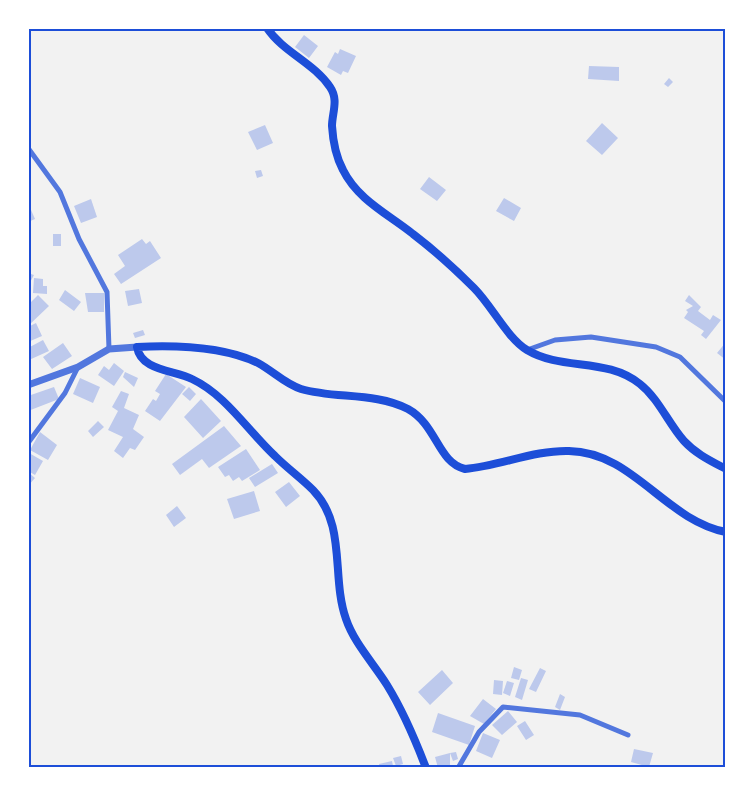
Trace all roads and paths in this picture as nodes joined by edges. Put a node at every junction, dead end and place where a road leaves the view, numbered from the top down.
1 (267, 28) edge
2 (28, 148) edge
3 (137, 347) junction
4 (109, 348) junction
5 (527, 350) junction
6 (78, 367) junction
7 (28, 385) edge
8 (726, 402) edge
9 (28, 443) edge
10 (726, 469) edge
11 (726, 532) edge
12 (628, 735) dead end
13 (426, 768) edge
14 (458, 768) edge

1 - 5 main road
2 - 4 street
3 - 4 street
3 - 11 main road
3 - 13 main road
4 - 6 street
5 - 8 street
5 - 10 main road
6 - 7 street
6 - 9 street
12 - 14 street

